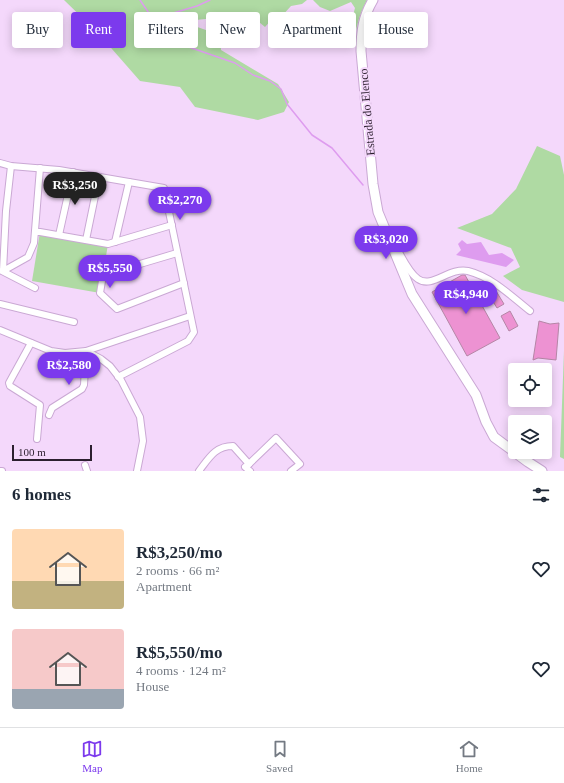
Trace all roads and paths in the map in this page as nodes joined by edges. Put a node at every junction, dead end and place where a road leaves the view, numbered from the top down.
1 (373, 0) edge
2 (0, 163) edge
3 (11, 166) junction
4 (40, 168) junction
5 (73, 172) junction
6 (99, 176) junction
7 (129, 182) junction
8 (172, 225) junction
9 (383, 225) junction
10 (34, 232) junction
11 (60, 235) junction
12 (86, 240) junction
13 (115, 242) junction
14 (177, 253) junction
15 (2, 271) edge
16 (184, 283) junction
17 (35, 288) dead end
18 (0, 304) edge
19 (530, 311) dead end
20 (190, 316) junction
21 (74, 322) dead end
22 (0, 330) edge
23 (30, 343) junction
24 (86, 351) junction
25 (118, 377) junction
26 (49, 415) dead end
27 (37, 440) dead end
28 (246, 468) edge
29 (137, 471) edge
30 (199, 471) edge
31 (291, 471) edge
32 (542, 471) edge

1 - 9 street, Estrada do Elenco
2 - 3 street
3 - 4 street
3 - 15 street
4 - 5 street
4 - 10 street
5 - 6 street
5 - 11 street
6 - 7 street
6 - 12 street
7 - 8 street
7 - 13 street
8 - 13 street
8 - 14 street
9 - 19 street, Estrada do Elenco
9 - 32 street, Estrada do Elenco
10 - 11 street
10 - 15 street
11 - 12 street
12 - 13 street
14 - 16 street
14 - 16 street
15 - 17 street
16 - 20 street
18 - 21 street
20 - 24 street
20 - 25 street
22 - 23 street
23 - 24 street
23 - 27 street
24 - 25 street
24 - 26 street
25 - 29 street
28 - 30 street
28 - 31 street

